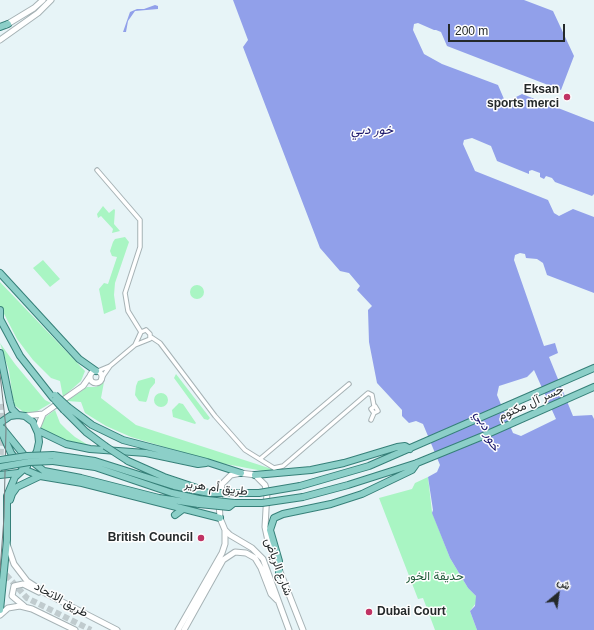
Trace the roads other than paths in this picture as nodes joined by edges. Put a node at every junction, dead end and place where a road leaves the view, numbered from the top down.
1 (43, 0) edge
2 (51, 0) edge
3 (8, 24) joint
4 (0, 28) edge
5 (1, 39) edge
6 (97, 170) dead end
7 (0, 273) edge
8 (0, 310) edge
9 (0, 318) edge
10 (141, 332) junction
11 (151, 337) junction
12 (135, 345) junction
13 (0, 353) edge
14 (110, 366) junction
15 (594, 368) edge
16 (97, 371) junction
17 (90, 376) junction
18 (101, 379) junction
19 (94, 383) junction
20 (349, 384) dead end
21 (83, 386) junction
22 (594, 387) edge
23 (66, 409) junction
24 (43, 414) junction
25 (18, 415) junction
26 (25, 416) junction
27 (371, 420) dead end
28 (0, 423) edge
29 (37, 429) junction
30 (422, 443) joint
31 (410, 449) junction
32 (53, 458) junction
33 (260, 459) junction
34 (428, 459) joint
35 (0, 460) edge
36 (31, 462) junction
37 (208, 462) junction
38 (417, 463) junction
39 (0, 467) edge
40 (24, 468) junction
41 (18, 473) junction
42 (241, 473) junction
43 (0, 475) edge
44 (40, 476) junction
45 (255, 476) junction
46 (207, 492) junction
47 (199, 502) junction
48 (183, 509) junction
49 (175, 515) dead end
50 (220, 518) junction
51 (6, 519) junction
52 (225, 530) junction
53 (7, 540) junction
54 (279, 574) junction
55 (57, 599) junction
56 (278, 600) junction
57 (26, 607) junction
58 (0, 610) edge
59 (0, 615) edge
60 (75, 630) edge
61 (117, 630) edge
62 (178, 630) edge
63 (184, 630) edge
64 (289, 630) edge
65 (303, 630) edge

1 - 3 main road
2 - 5 main road
3 - 4 main road
6 - 10 street
7 - 16 main road
8 - 9 main road
9 - 23 main road, bridge
10 - 11 street
10 - 12 street
11 - 12 street
11 - 33 street
12 - 14 street
13 - 25 main road
14 - 16 street
14 - 18 street
15 - 30 main road, جسر آل مكتوم
16 - 17 main road
16 - 18 main road
17 - 19 main road
17 - 21 main road
18 - 19 main road
19 - 21 main road
20 - 33 street
21 - 24 main road
22 - 34 main road, جسر آل مكتوم
23 - 37 main road
23 - 46 main road, bridge
24 - 26 main road
24 - 29 main road
25 - 26 main road
25 - 28 main road
26 - 29 main road
27 - 33 street
28 - 36 main road
28 - 40 main road
29 - 36 main road
29 - 37 main road
30 - 31 main road, طريق أم هرير
31 - 45 main road
31 - 46 main road, طريق أم هرير, bridge
32 - 35 main road, طريق أم هرير, bridge
32 - 39 main road, طريق أم هرير, bridge
32 - 46 main road, طريق أم هرير
32 - 47 main road, طريق أم هرير
34 - 38 main road, طريق أم هرير
36 - 40 main road
36 - 47 main road
37 - 42 main road
38 - 47 main road, طريق أم هرير, bridge
38 - 54 main road
40 - 41 main road
40 - 44 main road
41 - 43 main road
41 - 51 main road
42 - 45 main road
42 - 50 main road, شارع الرياض
44 - 48 main road
44 - 51 main road
45 - 54 main road, شارع الرياض
48 - 49 main road
48 - 50 main road
50 - 52 main road, شارع الرياض
51 - 53 main road
52 - 56 main road, شارع الرياض
52 - 62 main road
53 - 55 main road, طريق الاتحاد
53 - 58 main road
54 - 65 main road, شارع الرياض
55 - 57 main road
55 - 61 main road, طريق الاتحاد
56 - 63 main road
56 - 64 main road, شارع الرياض
57 - 59 main road, طريق الاتحاد
57 - 60 main road, طريق الاتحاد

